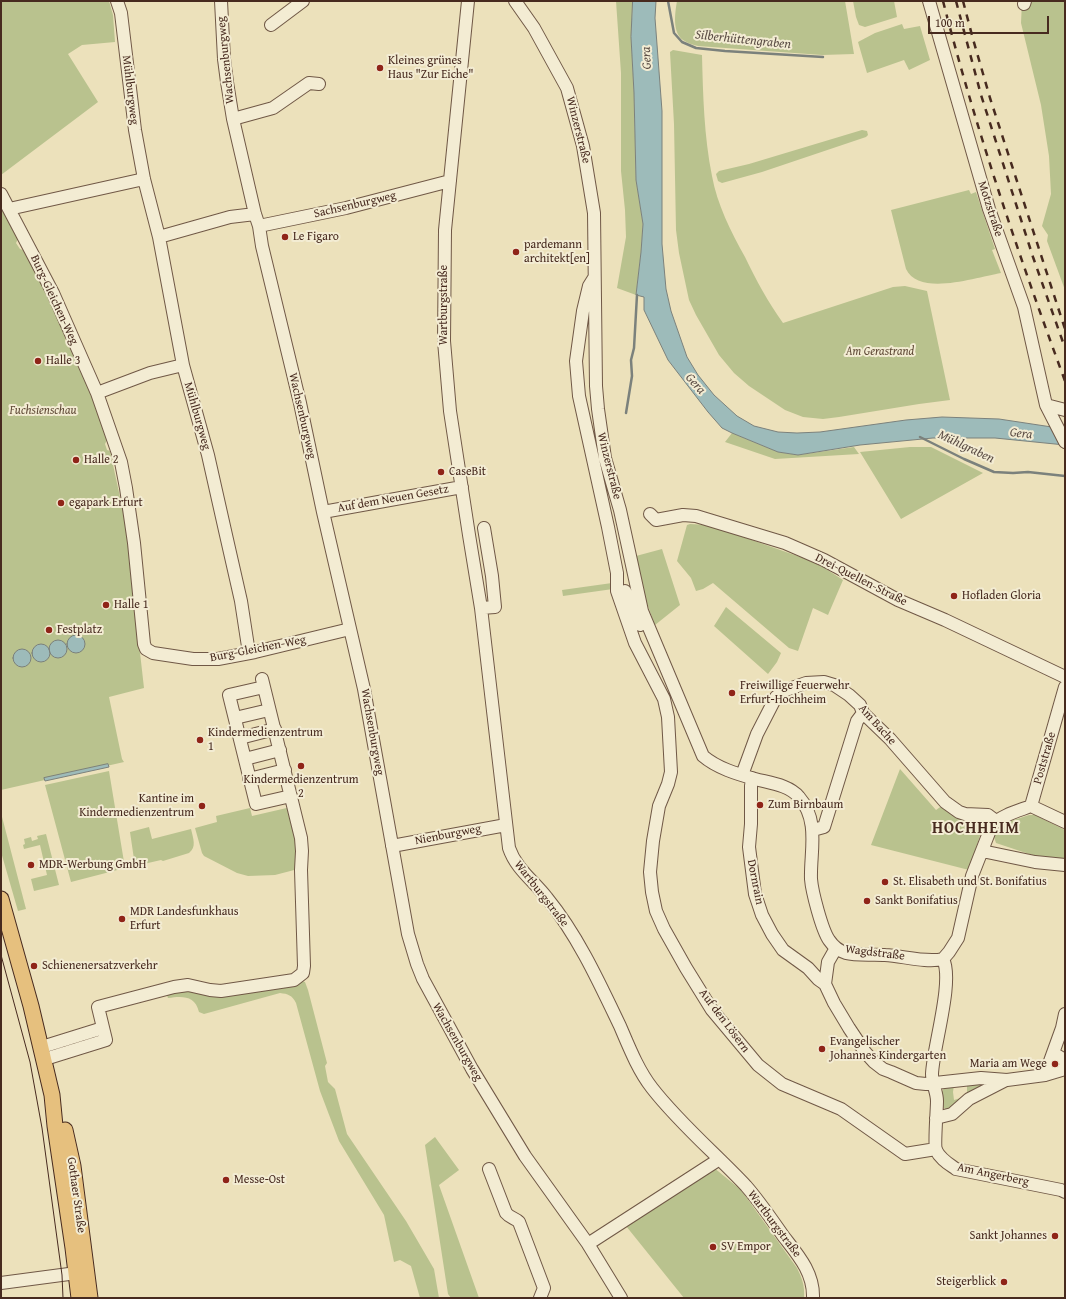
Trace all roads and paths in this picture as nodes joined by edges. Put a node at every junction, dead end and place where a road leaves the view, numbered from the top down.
1 (117, 1) edge
2 (221, 1) edge
3 (303, 1) edge
4 (468, 1) edge
5 (515, 1) edge
6 (929, 1) edge
7 (272, 25) dead end
8 (319, 84) dead end
9 (233, 119) junction
10 (144, 179) junction
11 (450, 181) junction
12 (1, 194) edge
13 (9, 209) junction
14 (255, 214) junction
15 (260, 226) junction
16 (158, 237) junction
17 (596, 274) junction
18 (183, 365) junction
19 (97, 393) junction
20 (1046, 405) junction
21 (1065, 410) edge
22 (1065, 442) edge
23 (462, 487) junction
24 (323, 512) junction
25 (650, 514) dead end
26 (484, 528) dead end
27 (617, 573) junction
28 (481, 608) junction
29 (350, 630) junction
30 (650, 630) junction
31 (249, 653) junction
32 (1065, 677) edge
33 (1065, 686) edge
34 (270, 710) junction
35 (863, 713) junction
36 (235, 718) junction
37 (1060, 723) edge
38 (275, 729) junction
39 (240, 738) junction
40 (280, 750) junction
41 (703, 756) joint
42 (245, 759) junction
43 (285, 770) junction
44 (747, 777) junction
45 (249, 779) junction
46 (668, 784) joint
47 (291, 796) junction
48 (1031, 806) junction
49 (996, 821) junction
50 (1065, 822) edge
51 (506, 824) junction
52 (813, 830) junction
53 (392, 846) junction
54 (982, 852) junction
55 (1065, 865) edge
56 (1, 899) edge
57 (836, 948) junction
58 (943, 959) junction
59 (827, 965) junction
60 (808, 968) junction
61 (825, 984) junction
62 (1065, 1014) edge
63 (43, 1053) junction
64 (1061, 1060) edge
65 (1045, 1075) junction
66 (1007, 1080) junction
67 (933, 1084) junction
68 (936, 1118) junction
69 (936, 1150) junction
70 (718, 1160) junction
71 (489, 1169) dead end
72 (1065, 1192) edge
73 (588, 1244) junction
74 (82, 1272) junction
75 (1, 1283) edge
76 (79, 1298) edge
77 (90, 1298) edge
78 (540, 1298) edge
79 (622, 1298) edge
80 (813, 1298) edge

1 - 10 street, Mühlburgweg
2 - 9 street, Wachsenburgweg
3 - 7 street
4 - 11 street, Wartburgstraße
5 - 17 street, Winzerstraße
6 - 20 street, Motzstraße
8 - 9 street, Wachsenburgweg
9 - 14 street, Wachsenburgweg
10 - 13 street
10 - 16 street, Mühlburgweg
11 - 15 street, Sachsenburgweg
11 - 23 street, Wartburgstraße
12 - 13 street, Burg-Gleichen-Weg
13 - 19 street, Burg-Gleichen-Weg
14 - 15 street, Wachsenburgweg
14 - 16 street
15 - 24 street, Wachsenburgweg
16 - 18 street, Mühlburgweg
17 - 27 street, Winzerstraße
17 - 30 street, Winzerstraße
18 - 19 street
18 - 31 street, Mühlburgweg
19 - 31 street, Burg-Gleichen-Weg
20 - 21 street
20 - 22 street, Motzstraße
23 - 24 street, Auf dem Neuen Gesetz
23 - 28 street, Wartburgstraße
24 - 29 street, Wachsenburgweg
25 - 32 street, Drei-Quellen-Straße
26 - 28 street
27 - 30 street, Winzerstraße
27 - 46 street, Winzerstraße
28 - 51 street, Wartburgstraße
29 - 31 street, Burg-Gleichen-Weg
29 - 53 street, Wachsenburgweg
30 - 41 street, Winzerstraße
33 - 37 street, Poststraße
34 - 36 street
34 - 36 street
34 - 38 street
35 - 44 street, Am Bache
35 - 49 street, Am Bache
35 - 52 street
36 - 39 street
37 - 48 street, Poststraße
38 - 39 street
38 - 40 street
39 - 42 street
40 - 42 street
40 - 43 street
41 - 44 street, Wagdstraße
42 - 45 street
43 - 45 street
43 - 47 street
44 - 52 street, Wagdstraße
44 - 60 street, Dornrain
45 - 47 street
46 - 69 street, Auf den Lösern
47 - 63 street
48 - 49 street
48 - 50 street
49 - 54 street
51 - 53 street, Nienburgweg
51 - 70 street, Wartburgstraße
52 - 57 street, Wagdstraße
53 - 73 street, Wachsenburgweg
54 - 55 street
54 - 58 street
56 - 63 main road, Gothaer Straße
57 - 58 street, Wagdstraße
57 - 59 street
58 - 67 street
59 - 60 street
59 - 61 street
60 - 61 street, Dornrain
61 - 67 street, Dornrain
62 - 64 street
63 - 74 main road, Gothaer Straße
64 - 65 street
64 - 65 street
65 - 66 street
66 - 67 street
66 - 68 street
67 - 68 street
68 - 69 street
69 - 72 street, Am Angerberg
70 - 73 street
70 - 80 street, Wartburgstraße
71 - 78 street
73 - 79 street, Wachsenburgweg
74 - 75 street
74 - 76 main road, Gothaer Straße
74 - 77 main road, Gothaer Straße

